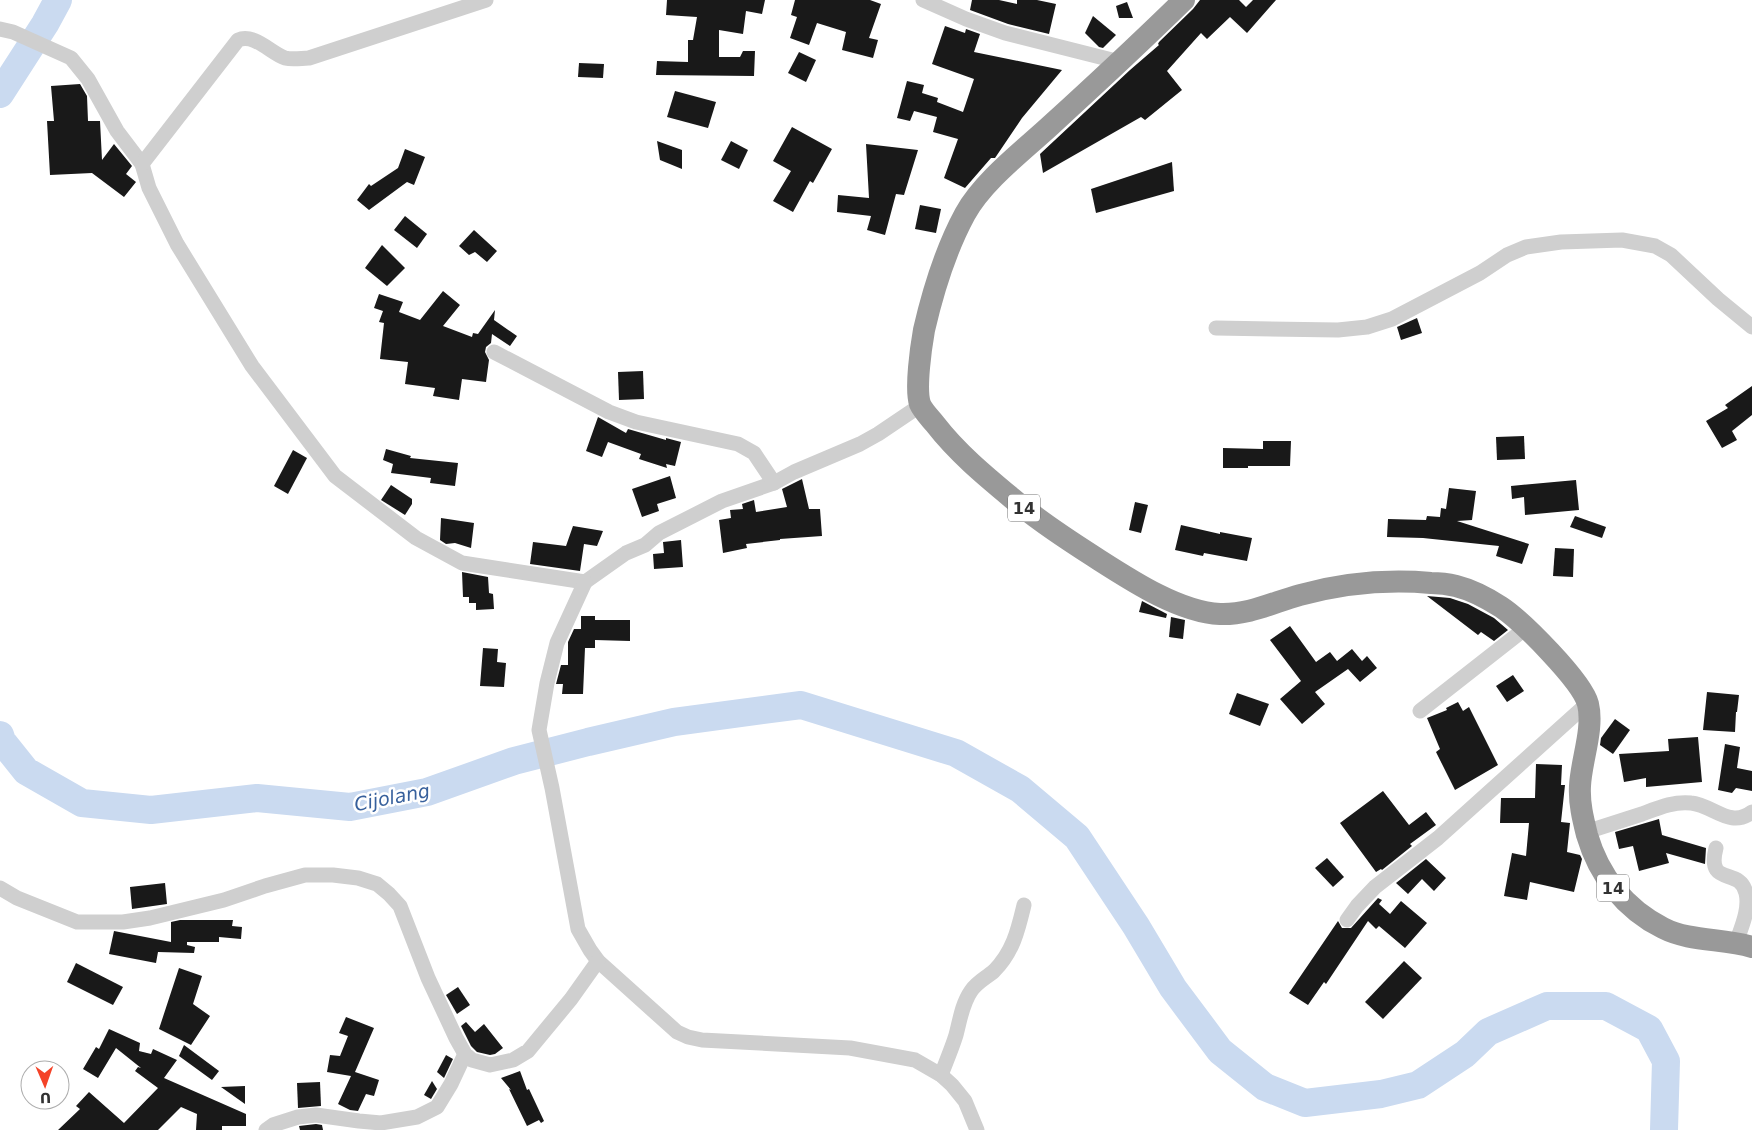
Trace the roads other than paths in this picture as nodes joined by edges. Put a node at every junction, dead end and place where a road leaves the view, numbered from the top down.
1 (486, 0) edge
2 (923, 0) edge
3 (1184, 0) edge
4 (6, 30) edge
5 (1120, 62) junction
6 (142, 164) junction
7 (1752, 327) edge
8 (1216, 328) dead end
9 (494, 352) dead end
10 (920, 405) junction
11 (774, 483) junction
12 (585, 582) junction
13 (1526, 628) junction
14 (1588, 706) junction
15 (1420, 711) dead end
16 (1752, 812) edge
17 (1586, 832) junction
18 (1716, 848) dead end
19 (0, 888) edge
20 (1024, 905) dead end
21 (1347, 920) dead end
22 (1744, 945) edge
23 (598, 961) junction
24 (465, 1054) junction
25 (941, 1075) junction
26 (266, 1130) edge
27 (976, 1130) edge

1 - 6 street
2 - 5 street
3 - 5 highway
4 - 6 street
5 - 10 highway
6 - 12 street
7 - 8 street
9 - 11 street
10 - 11 street
10 - 13 highway, 14
11 - 12 street
12 - 23 street
13 - 14 highway, 14
13 - 15 street
14 - 17 highway, 14
14 - 21 street
16 - 17 street
17 - 22 highway, 14
18 - 22 street
19 - 24 street
20 - 25 street
23 - 24 street
23 - 25 street
24 - 26 street
25 - 27 street

